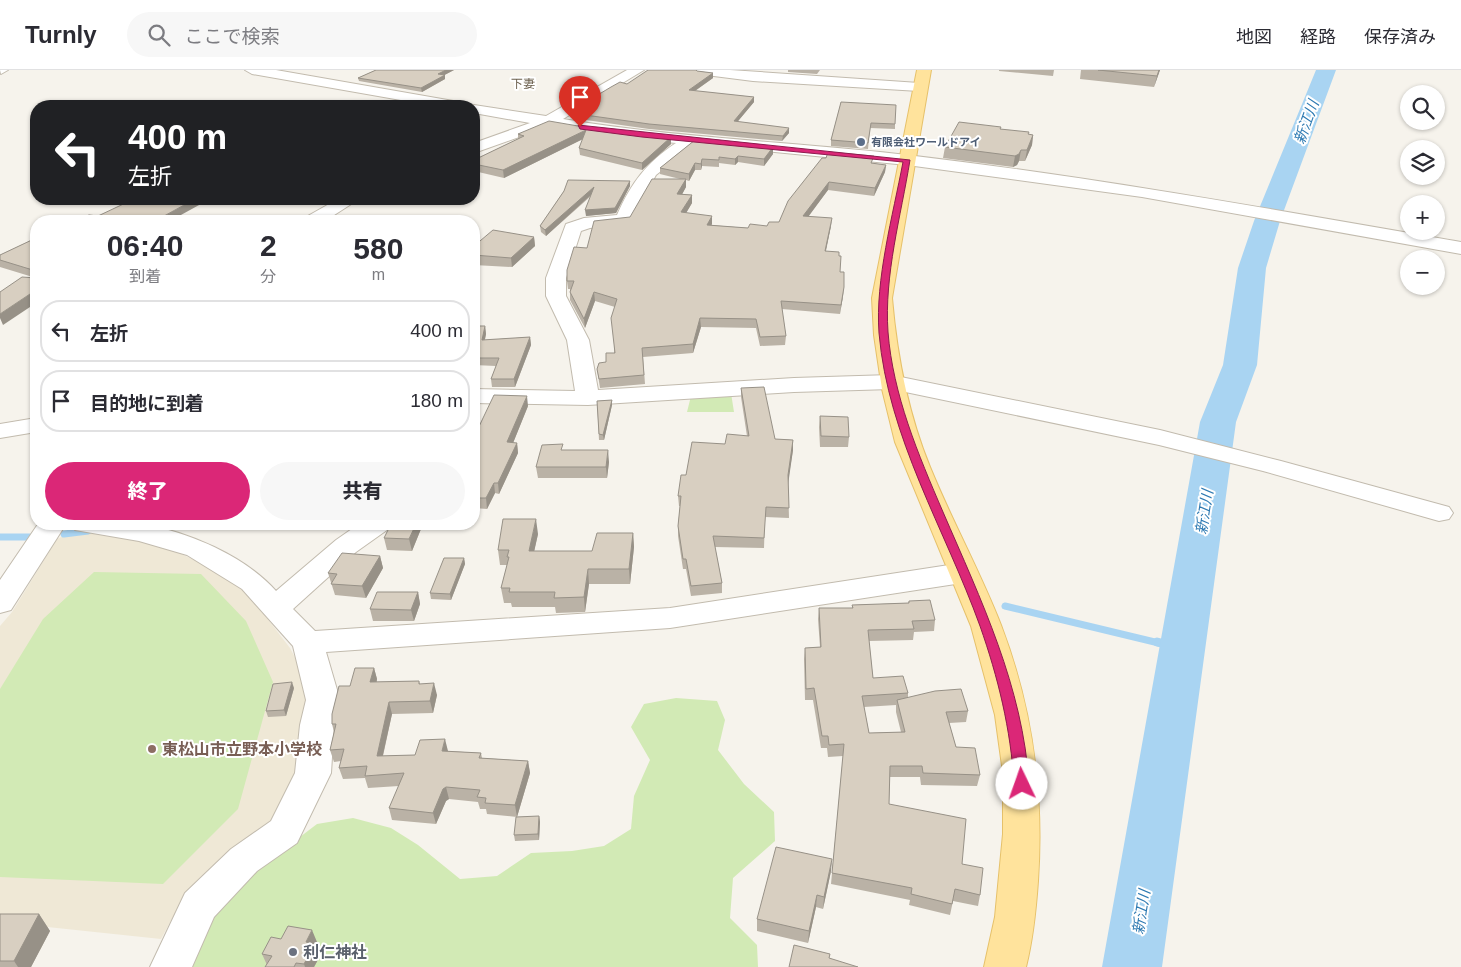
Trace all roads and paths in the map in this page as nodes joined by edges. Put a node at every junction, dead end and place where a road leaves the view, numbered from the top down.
1 (252, 70) edge
2 (637, 70) edge
3 (698, 70) edge
4 (921, 79) edge
5 (424, 100) edge
6 (480, 110) edge
7 (547, 122) junction
8 (691, 140) junction
9 (480, 146) edge
10 (907, 160) junction
11 (340, 205) edge
12 (322, 215) edge
13 (1461, 248) edge
14 (891, 382) junction
15 (480, 396) edge
16 (588, 398) junction
17 (30, 426) edge
18 (0, 431) edge
19 (1439, 512) dead end
20 (48, 530) edge
21 (123, 530) edge
22 (369, 530) edge
23 (962, 573) junction
24 (0, 604) edge
25 (275, 609) junction
26 (308, 642) junction
27 (171, 967) edge
28 (1005, 967) edge

1 - 5 street
2 - 7 street
3 - 4 street
4 - 10 main road
6 - 7 street
7 - 8 street
7 - 9 street
8 - 10 street
8 - 16 street
10 - 13 street
10 - 14 main road
11 - 12 street
14 - 16 street
14 - 19 street
14 - 23 main road
15 - 16 street
17 - 18 street
20 - 24 street
21 - 25 street
22 - 25 street
23 - 26 street
23 - 28 main road
25 - 26 street
26 - 27 street

